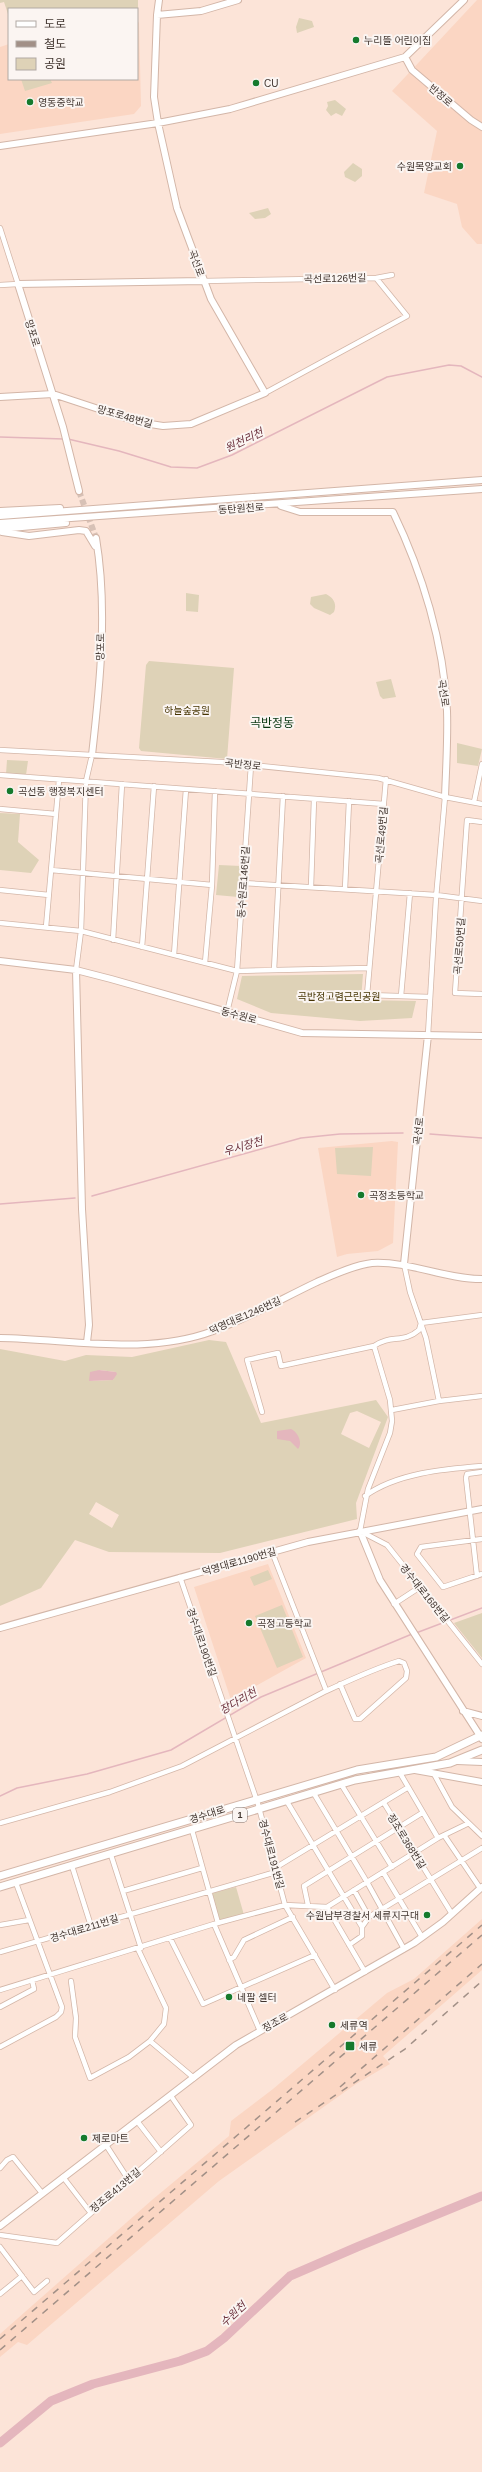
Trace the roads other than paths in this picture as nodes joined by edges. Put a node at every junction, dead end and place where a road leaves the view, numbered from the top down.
1 (159, 0) edge
2 (212, 0) edge
3 (238, 0) edge
4 (464, 0) edge
5 (213, 8) junction
6 (157, 15) junction
7 (405, 57) junction
8 (158, 123) junction
9 (482, 127) edge
10 (0, 146) edge
11 (0, 228) edge
12 (392, 275) dead end
13 (376, 278) junction
14 (203, 281) junction
15 (18, 284) junction
16 (0, 285) edge
17 (265, 393) junction
18 (53, 394) junction
19 (0, 397) edge
20 (481, 480) edge
21 (482, 489) edge
22 (79, 491) tunnel mouth
23 (278, 505) junction
24 (121, 506) junction
25 (0, 511) edge
26 (0, 516) edge
27 (122, 516) junction
28 (0, 523) edge
29 (0, 530) edge
30 (96, 538) tunnel mouth
31 (98, 554) junction
32 (0, 750) edge
33 (92, 755) junction
34 (482, 764) edge
35 (251, 765) junction
36 (0, 775) edge
37 (386, 779) junction
38 (59, 780) junction
39 (86, 781) junction
40 (122, 784) junction
41 (154, 786) junction
42 (186, 789) junction
43 (215, 791) junction
44 (249, 794) junction
45 (283, 796) junction
46 (445, 797) junction
47 (314, 799) junction
48 (349, 801) junction
49 (474, 802) junction
50 (384, 804) junction
51 (482, 804) edge
52 (0, 809) edge
53 (56, 814) junction
54 (482, 822) edge
55 (51, 870) junction
56 (83, 873) junction
57 (117, 876) junction
58 (148, 878) junction
59 (181, 882) junction
60 (243, 883) junction
61 (212, 885) junction
62 (279, 885) junction
63 (311, 887) junction
64 (345, 889) junction
65 (0, 890) edge
66 (376, 891) junction
67 (410, 893) junction
68 (436, 895) junction
69 (49, 896) junction
70 (462, 898) junction
71 (482, 901) edge
72 (0, 923) edge
73 (46, 927) junction
74 (81, 931) junction
75 (113, 940) junction
76 (142, 947) junction
77 (174, 955) junction
78 (0, 961) edge
79 (205, 963) junction
80 (369, 968) junction
81 (76, 970) junction
82 (274, 970) junction
83 (237, 971) junction
84 (482, 994) edge
85 (401, 996) junction
86 (430, 997) junction
87 (227, 1012) junction
88 (428, 1035) junction
89 (482, 1036) edge
90 (404, 1264) junction
91 (482, 1279) edge
92 (482, 1315) edge
93 (421, 1323) junction
94 (0, 1338) edge
95 (87, 1342) junction
96 (374, 1346) junction
97 (482, 1396) edge
98 (439, 1401) junction
99 (392, 1410) junction
100 (262, 1412) dead end
101 (482, 1466) edge
102 (482, 1472) edge
103 (365, 1496) junction
104 (482, 1509) edge
105 (470, 1511) junction
106 (360, 1531) junction
107 (482, 1539) edge
108 (473, 1540) junction
109 (272, 1552) junction
110 (480, 1575) edge
111 (180, 1577) junction
112 (420, 1586) junction
113 (394, 1604) junction
114 (0, 1628) edge
115 (482, 1664) edge
116 (340, 1684) junction
117 (326, 1690) junction
118 (463, 1711) junction
119 (482, 1716) edge
120 (481, 1737) edge
121 (236, 1738) junction
122 (482, 1750) edge
123 (455, 1761) junction
124 (482, 1762) edge
125 (415, 1770) junction
126 (400, 1773) junction
127 (434, 1774) junction
128 (482, 1782) edge
129 (340, 1784) junction
130 (407, 1788) junction
131 (313, 1792) junction
132 (286, 1800) junction
133 (384, 1803) junction
134 (258, 1804) junction
135 (422, 1813) junction
136 (361, 1817) junction
137 (0, 1823) edge
138 (467, 1824) junction
139 (399, 1828) junction
140 (192, 1830) junction
141 (337, 1831) junction
142 (444, 1835) junction
143 (482, 1836) edge
144 (438, 1838) junction
145 (376, 1842) junction
146 (313, 1845) junction
147 (482, 1848) edge
148 (414, 1853) junction
149 (112, 1854) junction
150 (352, 1856) junction
151 (461, 1862) junction
152 (72, 1866) junction
153 (392, 1867) junction
154 (202, 1868) junction
155 (276, 1870) junction
156 (329, 1871) junction
157 (383, 1872) junction
158 (0, 1876) edge
159 (431, 1879) junction
160 (367, 1882) junction
161 (16, 1884) junction
162 (0, 1887) edge
163 (481, 1888) edge
164 (354, 1890) junction
165 (123, 1891) junction
166 (209, 1891) junction
167 (344, 1896) junction
168 (400, 1899) junction
169 (285, 1905) junction
170 (308, 1905) junction
171 (327, 1907) junction
172 (382, 1909) junction
173 (130, 1914) junction
174 (452, 1914) junction
175 (369, 1916) junction
176 (293, 1917) junction
177 (30, 1920) junction
178 (216, 1923) junction
179 (0, 1925) edge
180 (91, 1926) junction
181 (362, 1926) junction
182 (422, 1937) junction
183 (170, 1938) junction
184 (38, 1942) junction
185 (349, 1945) junction
186 (139, 1948) junction
187 (404, 1949) junction
188 (0, 1952) edge
189 (315, 1955) junction
190 (229, 1960) junction
191 (365, 1972) junction
192 (50, 1975) junction
193 (32, 1980) junction
194 (70, 1981) dead end
195 (241, 1989) junction
196 (0, 1990) edge
197 (336, 1990) junction
198 (0, 2007) edge
199 (260, 2031) junction
200 (150, 2041) junction
201 (0, 2047) edge
202 (194, 2078) junction
203 (171, 2096) junction
204 (137, 2121) junction
205 (106, 2145) junction
206 (161, 2152) junction
207 (0, 2168) edge
208 (63, 2178) junction
209 (128, 2179) junction
210 (42, 2193) junction
211 (90, 2212) junction
212 (0, 2226) edge
213 (0, 2235) edge
214 (0, 2247) edge
215 (22, 2276) junction
216 (48, 2281) dead end
217 (0, 2294) edge

1 - 6 street, 곡선로
2 - 5 street
3 - 5 street
4 - 7 street
5 - 6 street
6 - 8 street, 곡선로
7 - 8 street
7 - 9 street, 반정로
8 - 10 street
8 - 14 street, 곡선로
11 - 15 street
12 - 13 street
13 - 14 street, 곡선로126번길
13 - 17 street, 곡선로126번길
14 - 15 street
14 - 17 street, 곡선로
15 - 16 street
15 - 18 street, 망포로
17 - 18 street, 망포로48번길
18 - 19 street
18 - 22 street, 망포로
20 - 24 street, 동탄원천로
21 - 23 street, 동탄원천로
23 - 27 street, 동탄원천로
23 - 46 street, 곡선로
24 - 25 street
24 - 26 street, 동탄원천로
27 - 28 street, 동탄원천로
27 - 29 street
29 - 31 street
30 - 31 street, 망포로
31 - 33 street, 망포로
32 - 33 street, 곡반정로
33 - 35 street, 곡반정로
33 - 39 street
34 - 49 street
35 - 37 street, 곡반정로
35 - 44 street, 동수원로146번길
36 - 38 street
37 - 46 street, 곡반정로
37 - 50 street, 곡선로49번길
38 - 39 street
38 - 53 street
39 - 40 street
39 - 56 street
40 - 41 street
40 - 57 street
41 - 42 street
41 - 58 street
42 - 43 street
42 - 59 street
43 - 44 street
43 - 61 street
44 - 45 street
44 - 60 street, 동수원로146번길
45 - 47 street
45 - 62 street
46 - 49 street, 곡반정로
46 - 68 street, 곡선로
47 - 48 street
47 - 63 street
48 - 50 street
48 - 64 street
49 - 51 street, 곡반정로
50 - 66 street, 곡선로49번길
52 - 53 street
53 - 55 street
54 - 70 street, 곡선로50번길
55 - 56 street
55 - 69 street
56 - 57 street
56 - 74 street
57 - 58 street
57 - 75 street
58 - 59 street
58 - 76 street
59 - 61 street
59 - 77 street
60 - 62 street
60 - 83 street, 동수원로146번길
61 - 79 street
62 - 63 street
62 - 82 street
63 - 64 street
64 - 66 street
65 - 69 street
66 - 67 street
66 - 80 street, 곡선로49번길
67 - 68 street
67 - 85 street
68 - 70 street
68 - 86 street, 곡선로
69 - 73 street
70 - 71 street
70 - 84 street, 곡선로50번길
72 - 73 street
73 - 74 street
74 - 75 street
74 - 81 street
75 - 76 street
76 - 77 street
77 - 79 street
78 - 81 street, 동수원로
79 - 83 street
80 - 82 street
80 - 85 street, 곡선로49번길
81 - 87 street, 동수원로
81 - 95 street
82 - 83 street
83 - 87 street, 동수원로146번길
85 - 86 street
86 - 88 street, 곡선로
87 - 88 street, 동수원로
88 - 89 street, 동수원로
88 - 90 street, 곡선로
90 - 91 street, 덕영대로1246번길
90 - 93 street
90 - 95 street, 덕영대로1246번길
92 - 93 street
93 - 96 street
93 - 98 street
94 - 95 street, 덕영대로1246번길
96 - 99 street
96 - 100 street
97 - 98 street
98 - 99 street
99 - 103 street
101 - 103 street
102 - 105 street
103 - 106 street
104 - 105 street, 덕영대로1190번길
105 - 106 street, 덕영대로1190번길
105 - 108 street
106 - 109 street, 덕영대로1190번길
106 - 112 street, 경수대로168번길
106 - 113 street
107 - 108 street
108 - 110 street
108 - 110 street
109 - 111 street, 덕영대로1190번길
109 - 117 street
111 - 114 street, 덕영대로1190번길
111 - 121 street, 경수대로190번길
112 - 113 street
112 - 115 street, 경수대로168번길
113 - 118 street
116 - 116 street
116 - 117 street
117 - 121 street
118 - 119 street
118 - 120 street
120 - 134 main road, 경수대로 / 1
121 - 134 street
121 - 137 street
122 - 123 main road, 경수대로 / 1
123 - 124 street
123 - 125 main road, 경수대로 / 1
125 - 126 main road, 경수대로 / 1
125 - 127 street
126 - 129 main road, 경수대로 / 1
126 - 130 street
127 - 128 street
127 - 138 street
129 - 131 main road, 경수대로 / 1
129 - 136 street
130 - 133 street
130 - 135 street
131 - 132 main road, 경수대로 / 1
131 - 141 street
132 - 134 main road, 경수대로 / 1
132 - 146 street
133 - 136 street
133 - 139 street, 정조로368번길
134 - 140 main road, 경수대로 / 1
134 - 155 street, 경수대로191번길
134 - 158 main road, 경수대로 / 1
135 - 139 street
135 - 144 street
136 - 141 street
136 - 145 street
138 - 142 street
138 - 143 street
139 - 145 street
139 - 148 street, 정조로368번길
140 - 149 main road, 경수대로 / 1
140 - 154 street
141 - 146 street
141 - 150 street
142 - 144 street
142 - 151 street
144 - 148 street
145 - 150 street
145 - 153 street
146 - 155 street
146 - 156 street
147 - 151 street, 정조로368번길
148 - 153 street
148 - 159 street, 정조로368번길
149 - 152 main road, 경수대로 / 1
149 - 165 street, 경수대로211번길
150 - 156 street
150 - 160 street
151 - 159 street, 정조로368번길
151 - 163 street
152 - 161 main road, 경수대로 / 1
152 - 180 street
153 - 157 street
154 - 165 street
154 - 166 street
155 - 166 street
155 - 169 street, 경수대로191번길
156 - 167 street
156 - 170 street
157 - 160 street
157 - 168 street
159 - 168 street, 정조로368번길
159 - 174 street, 정조로368번길
160 - 164 street
160 - 172 street
161 - 162 main road, 경수대로 / 1
161 - 177 street
163 - 174 street, 정조로
164 - 167 street
164 - 175 street
165 - 173 street, 경수대로211번길
166 - 173 street
166 - 178 street
167 - 171 street
167 - 181 street
168 - 172 street, 정조로368번길
168 - 182 street
169 - 170 street
169 - 176 street, 경수대로191번길
169 - 178 street
170 - 171 street
171 - 185 street
172 - 175 street, 정조로368번길
172 - 187 street
173 - 180 street, 경수대로211번길
173 - 186 street, 경수대로211번길
174 - 182 street, 정조로
175 - 181 street
176 - 189 street, 경수대로191번길
176 - 190 street
177 - 179 street
177 - 184 street
178 - 183 street
178 - 190 street
180 - 184 street, 경수대로211번길
181 - 185 street
182 - 187 street, 정조로
183 - 186 street
183 - 195 street
184 - 188 street, 경수대로211번길
184 - 192 street
185 - 191 street
186 - 192 street
186 - 200 street, 경수대로211번길
187 - 191 street, 정조로
189 - 195 street
189 - 197 street, 경수대로191번길
190 - 195 street
191 - 197 street, 정조로
192 - 193 street
192 - 201 street
193 - 196 street
193 - 198 street
194 - 200 street, 경수대로211번길
195 - 199 street
197 - 199 street, 정조로
199 - 202 street, 정조로
200 - 202 street
202 - 203 street, 정조로
203 - 204 street, 정조로
203 - 206 street, 정조로413번길
204 - 205 street, 정조로
204 - 206 street
205 - 208 street, 정조로
205 - 209 street
206 - 209 street, 정조로413번길
207 - 210 street
208 - 210 street, 정조로
208 - 211 street
209 - 211 street, 정조로413번길
210 - 212 street, 정조로
211 - 213 street, 정조로413번길
214 - 215 street
215 - 216 street
215 - 217 street

